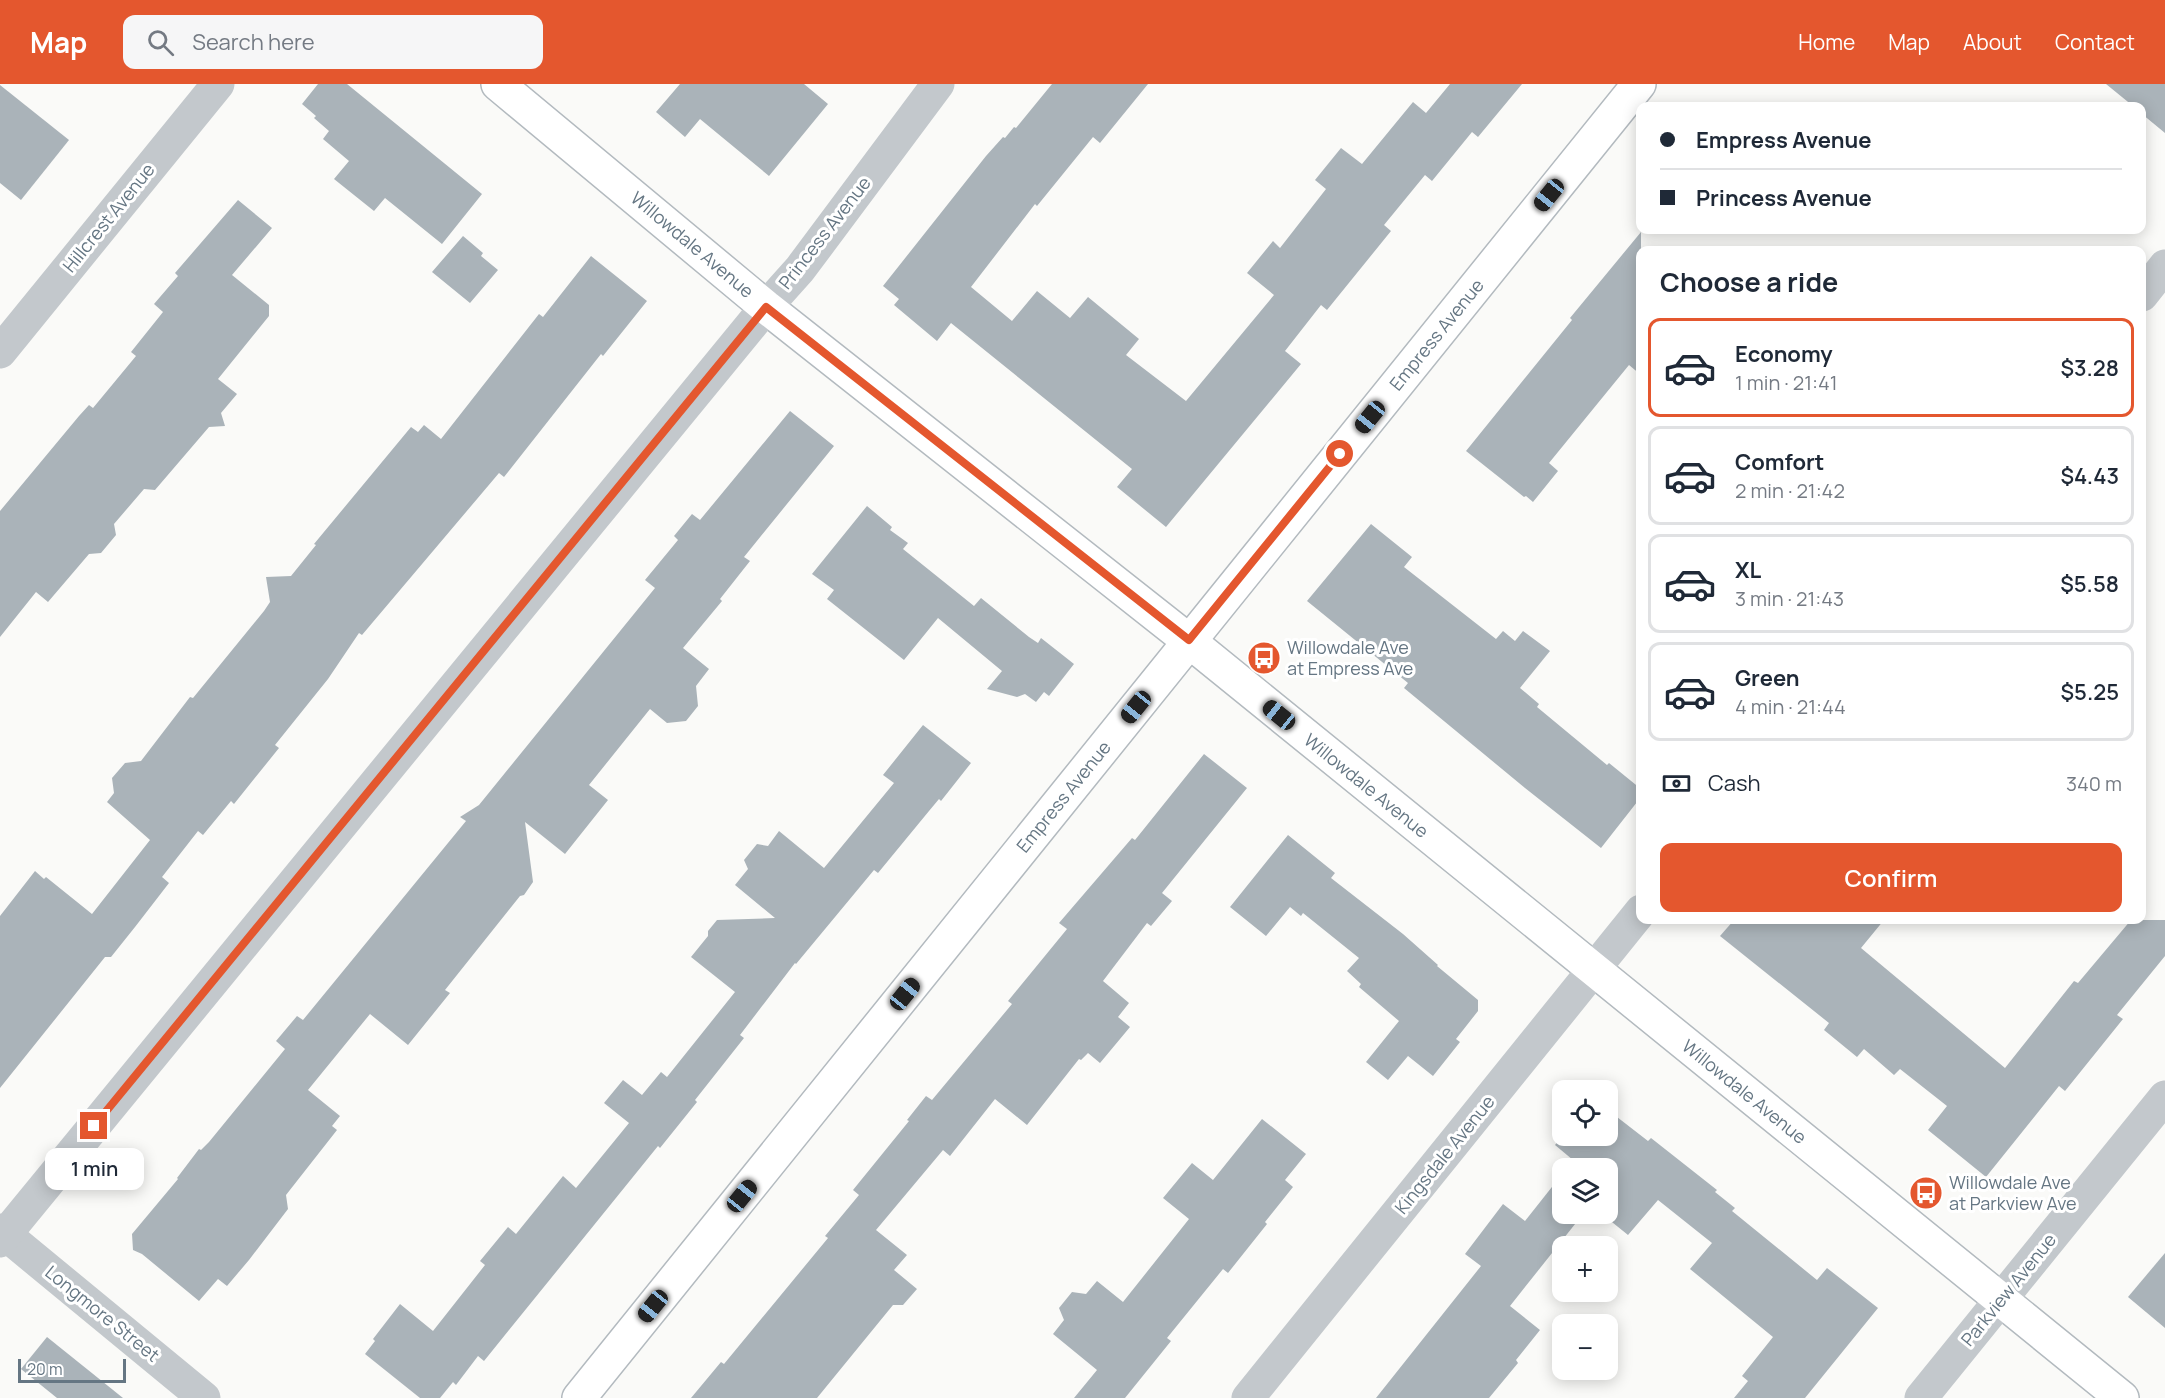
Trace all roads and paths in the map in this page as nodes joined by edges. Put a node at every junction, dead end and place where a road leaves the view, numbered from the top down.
1 (218, 84) edge
2 (498, 84) edge
3 (938, 84) edge
4 (1639, 84) edge
5 (2165, 266) edge
6 (2146, 290) edge
7 (766, 307) junction
8 (0, 352) edge
9 (1189, 640) junction
10 (1636, 917) edge
11 (1594, 971) junction
12 (2165, 1097) edge
13 (2, 1235) edge
14 (2000, 1300) junction
15 (204, 1398) edge
16 (579, 1398) edge
17 (1248, 1398) edge
18 (1921, 1398) edge
19 (2122, 1398) edge

1 - 8 street, Hillcrest Avenue
2 - 7 street, Willowdale Avenue
3 - 7 street, Princess Avenue
4 - 9 street, Empress Avenue
5 - 6 street
7 - 9 street, Willowdale Avenue
7 - 13 street, Princess Avenue
9 - 11 street, Willowdale Avenue
9 - 16 street, Empress Avenue
10 - 11 street, Kingsdale Avenue
11 - 14 street, Willowdale Avenue
11 - 17 street, Kingsdale Avenue
12 - 14 street, Parkview Avenue
13 - 15 street, Longmore Street
14 - 18 street, Parkview Avenue
14 - 19 street, Willowdale Avenue

